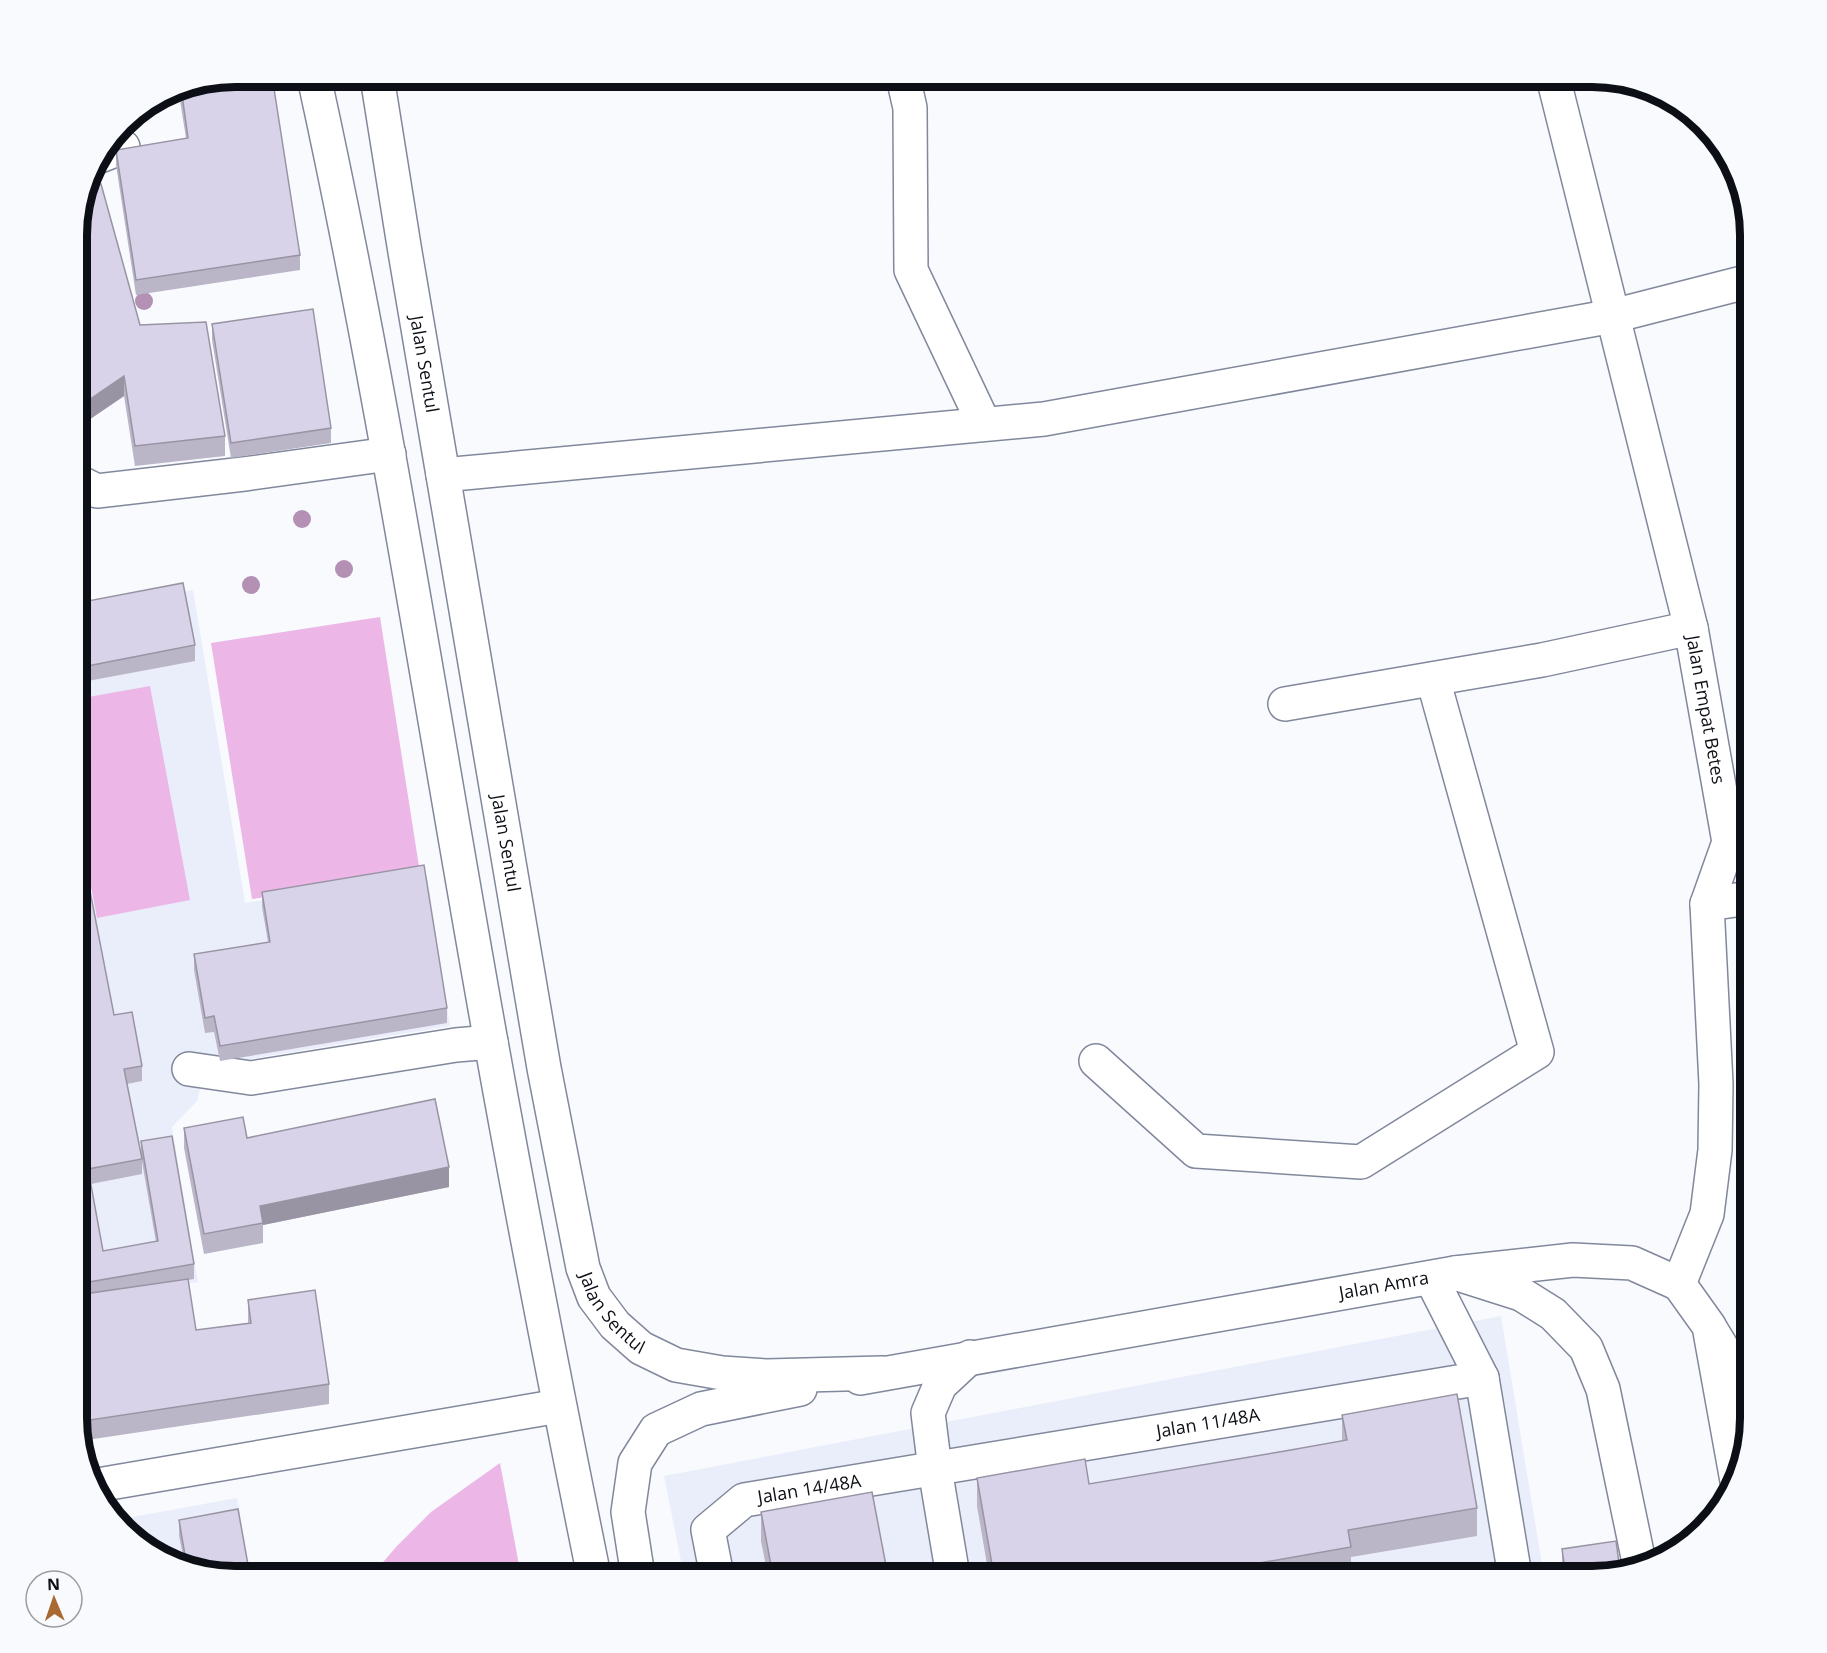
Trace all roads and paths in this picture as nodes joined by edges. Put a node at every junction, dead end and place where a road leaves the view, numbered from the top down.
1 (316, 87) edge
2 (380, 87) edge
3 (905, 87) edge
4 (1556, 87) edge
5 (1740, 284) edge
6 (1613, 316) junction
7 (984, 424) junction
8 (388, 454) junction
9 (443, 475) junction
10 (87, 486) edge
11 (1691, 628) junction
12 (1433, 679) junction
13 (1285, 704) dead end
14 (1740, 899) edge
15 (1707, 904) junction
16 (491, 1042) junction
17 (1096, 1062) dead end
18 (189, 1070) dead end
19 (1443, 1275) junction
20 (1679, 1284) junction
21 (1709, 1326) junction
22 (970, 1358) junction
23 (882, 1373) junction
24 (1740, 1377) edge
25 (1482, 1378) junction
26 (559, 1406) junction
27 (1733, 1461) edge
28 (934, 1469) junction
29 (102, 1484) edge
30 (1638, 1558) edge
31 (592, 1566) edge
32 (636, 1566) edge
33 (715, 1566) edge
34 (951, 1566) edge
35 (1513, 1566) edge

1 - 8 main road
2 - 9 main road, Jalan Sentul
3 - 7 main road
4 - 6 main road, Jalan Empat Betes
5 - 6 main road
6 - 7 main road
6 - 11 main road, Jalan Empat Betes
7 - 9 main road
8 - 10 main road
8 - 16 main road
9 - 23 main road, Jalan Sentul
11 - 12 main road
11 - 15 main road, Jalan Empat Betes
12 - 13 main road
12 - 17 main road
14 - 15 main road
15 - 20 main road, Jalan Empat Betes
16 - 18 main road
16 - 26 main road
19 - 20 main road, Jalan Amra
19 - 22 main road, Jalan Amra
19 - 25 main road
19 - 30 main road
20 - 21 main road
21 - 24 main road
21 - 27 main road
22 - 23 main road, Jalan Amra
22 - 28 main road
23 - 32 main road
25 - 28 main road, Jalan 11/48A
25 - 35 main road
26 - 29 main road
26 - 31 main road
28 - 33 main road, Jalan 14/48A
28 - 34 main road

